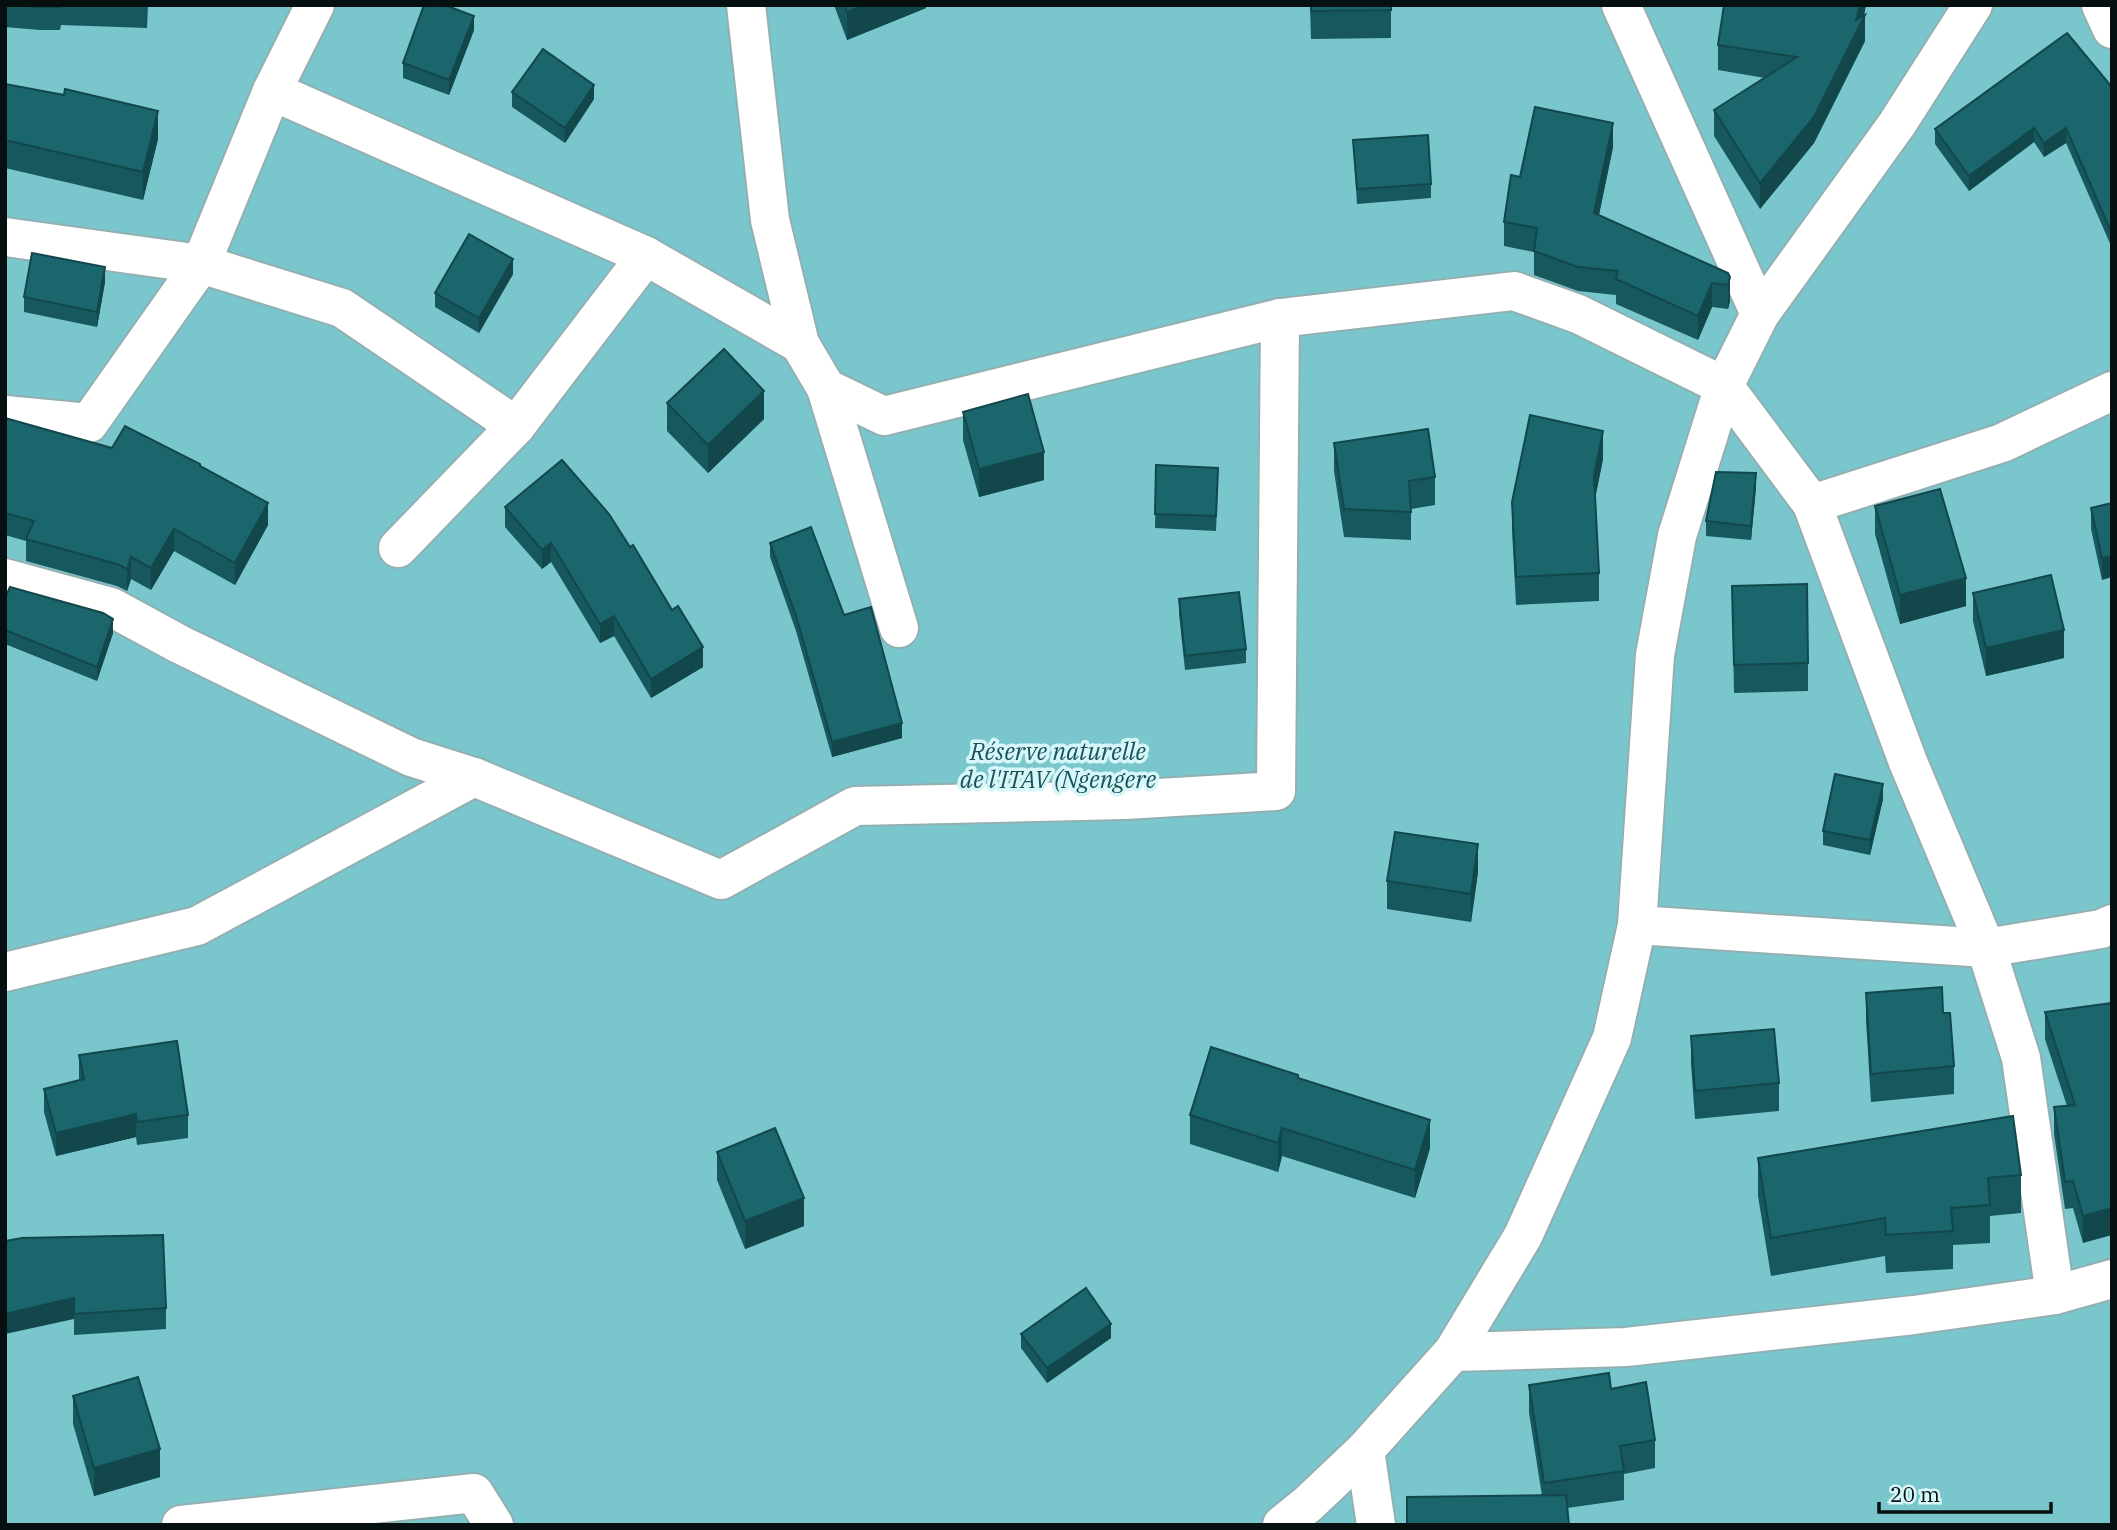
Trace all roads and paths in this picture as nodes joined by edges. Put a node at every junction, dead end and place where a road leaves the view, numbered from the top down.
1 (315, 5) edge
2 (746, 5) edge
3 (1621, 5) edge
4 (1973, 5) edge
5 (2101, 5) edge
6 (2112, 29) edge
7 (272, 91) junction
8 (5, 237) edge
9 (646, 256) junction
10 (201, 264) junction
11 (1760, 314) junction
12 (1280, 318) junction
13 (800, 344) junction
14 (1724, 386) junction
15 (826, 388) junction
16 (2112, 391) edge
17 (5, 415) edge
18 (516, 426) junction
19 (1812, 504) junction
20 (398, 548) dead end
21 (5, 578) edge
22 (899, 628) dead end
23 (474, 777) junction
24 (2112, 924) edge
25 (1637, 925) junction
26 (1986, 948) junction
27 (5, 972) edge
28 (2112, 1279) edge
29 (2054, 1295) junction
30 (1454, 1352) junction
31 (1366, 1450) junction
32 (181, 1525) edge
33 (494, 1525) edge
34 (1282, 1525) edge
35 (1376, 1525) edge

1 - 7 street
2 - 13 street
3 - 11 street
4 - 11 street
5 - 6 street
7 - 9 street
7 - 10 street
8 - 10 street
9 - 13 street
9 - 18 street
10 - 17 street
10 - 18 street
11 - 14 street
12 - 14 street
12 - 15 street
12 - 23 street
13 - 15 street
14 - 19 street
14 - 25 street
15 - 22 street
16 - 19 street
18 - 20 street
19 - 26 street
21 - 23 street
23 - 27 street
24 - 26 street
25 - 26 street
25 - 30 street
26 - 29 street
28 - 29 street
29 - 30 street
30 - 31 street
31 - 34 street
31 - 35 street
32 - 33 street

